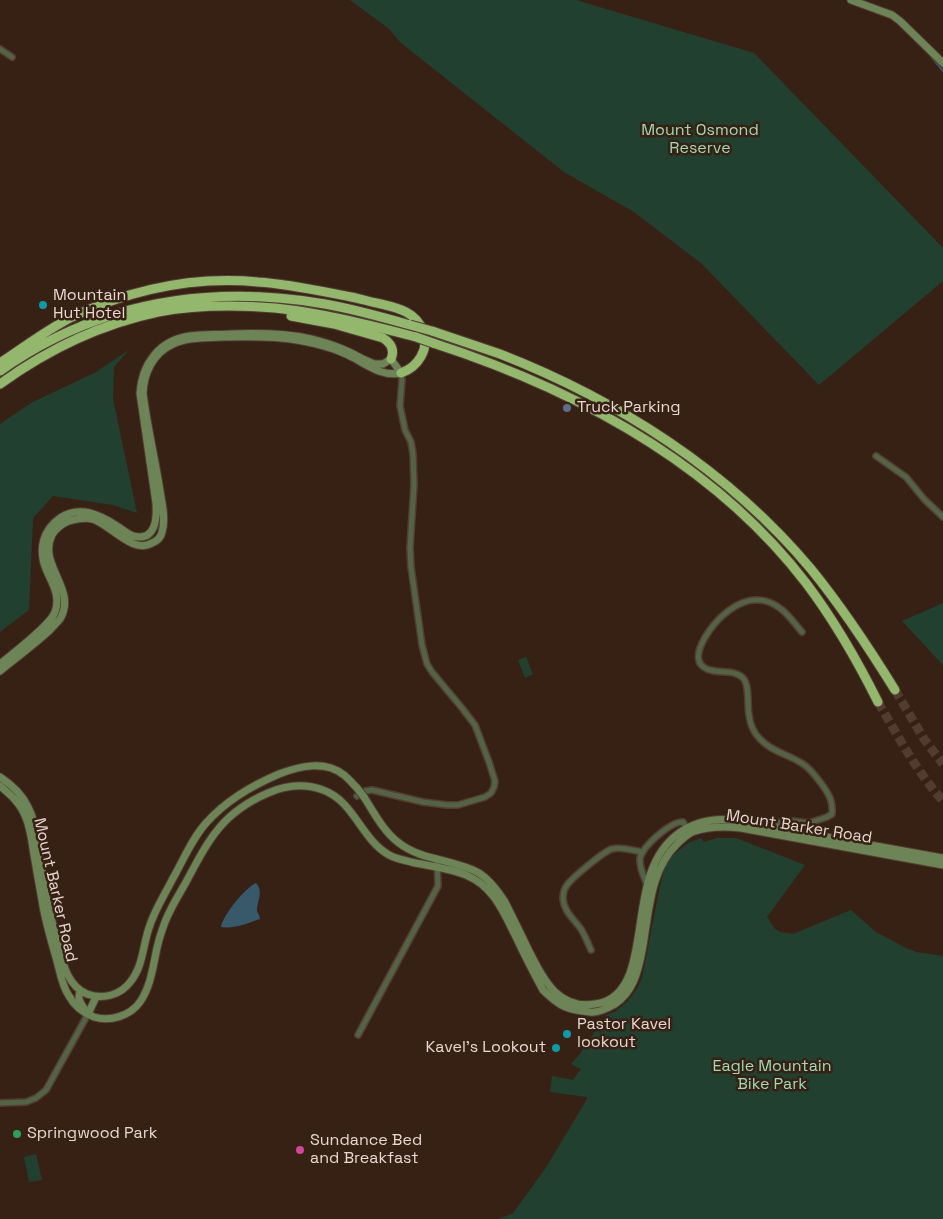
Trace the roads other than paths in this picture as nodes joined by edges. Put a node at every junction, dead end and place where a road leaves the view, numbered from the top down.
1 (851, 0) edge
2 (0, 50) edge
3 (12, 57) dead end
4 (943, 63) edge
5 (160, 312) junction
6 (390, 359) junction
7 (0, 363) edge
8 (0, 370) edge
9 (401, 374) junction
10 (0, 384) edge
11 (876, 456) dead end
12 (943, 517) edge
13 (802, 632) dead end
14 (0, 664) edge
15 (0, 671) edge
16 (895, 690) tunnel mouth
17 (878, 702) tunnel mouth
18 (0, 777) edge
19 (0, 786) edge
20 (359, 794) junction
21 (688, 830) junction
22 (774, 831) junction
23 (643, 852) junction
24 (943, 858) edge
25 (437, 859) junction
26 (943, 865) edge
27 (436, 867) junction
28 (647, 886) junction
29 (591, 950) dead end
30 (81, 991) junction
31 (96, 996) junction
32 (88, 1014) junction
33 (358, 1035) dead end
34 (0, 1103) edge

1 - 4 main road
2 - 3 street
5 - 6 highway
5 - 10 highway
5 - 17 highway, bridge
6 - 9 main road
6 - 14 main road
7 - 9 highway
8 - 16 highway, bridge
9 - 15 main road
9 - 20 street
11 - 12 street
13 - 22 street
18 - 30 main road, Mount Barker Road
19 - 32 main road, Mount Barker Road
20 - 25 main road, Mount Barker Road
20 - 31 main road, Mount Barker Road
21 - 22 main road, Mount Barker Road
21 - 23 street
21 - 27 main road, Mount Barker Road
21 - 28 main road, Mount Barker Road
22 - 24 main road, Mount Barker Road
22 - 26 main road, Mount Barker Road
23 - 28 street
23 - 29 street
25 - 27 street
25 - 28 main road, Mount Barker Road
27 - 32 main road, Mount Barker Road
27 - 33 street
30 - 31 main road, Mount Barker Road
30 - 32 main road
31 - 32 main road
32 - 34 street

